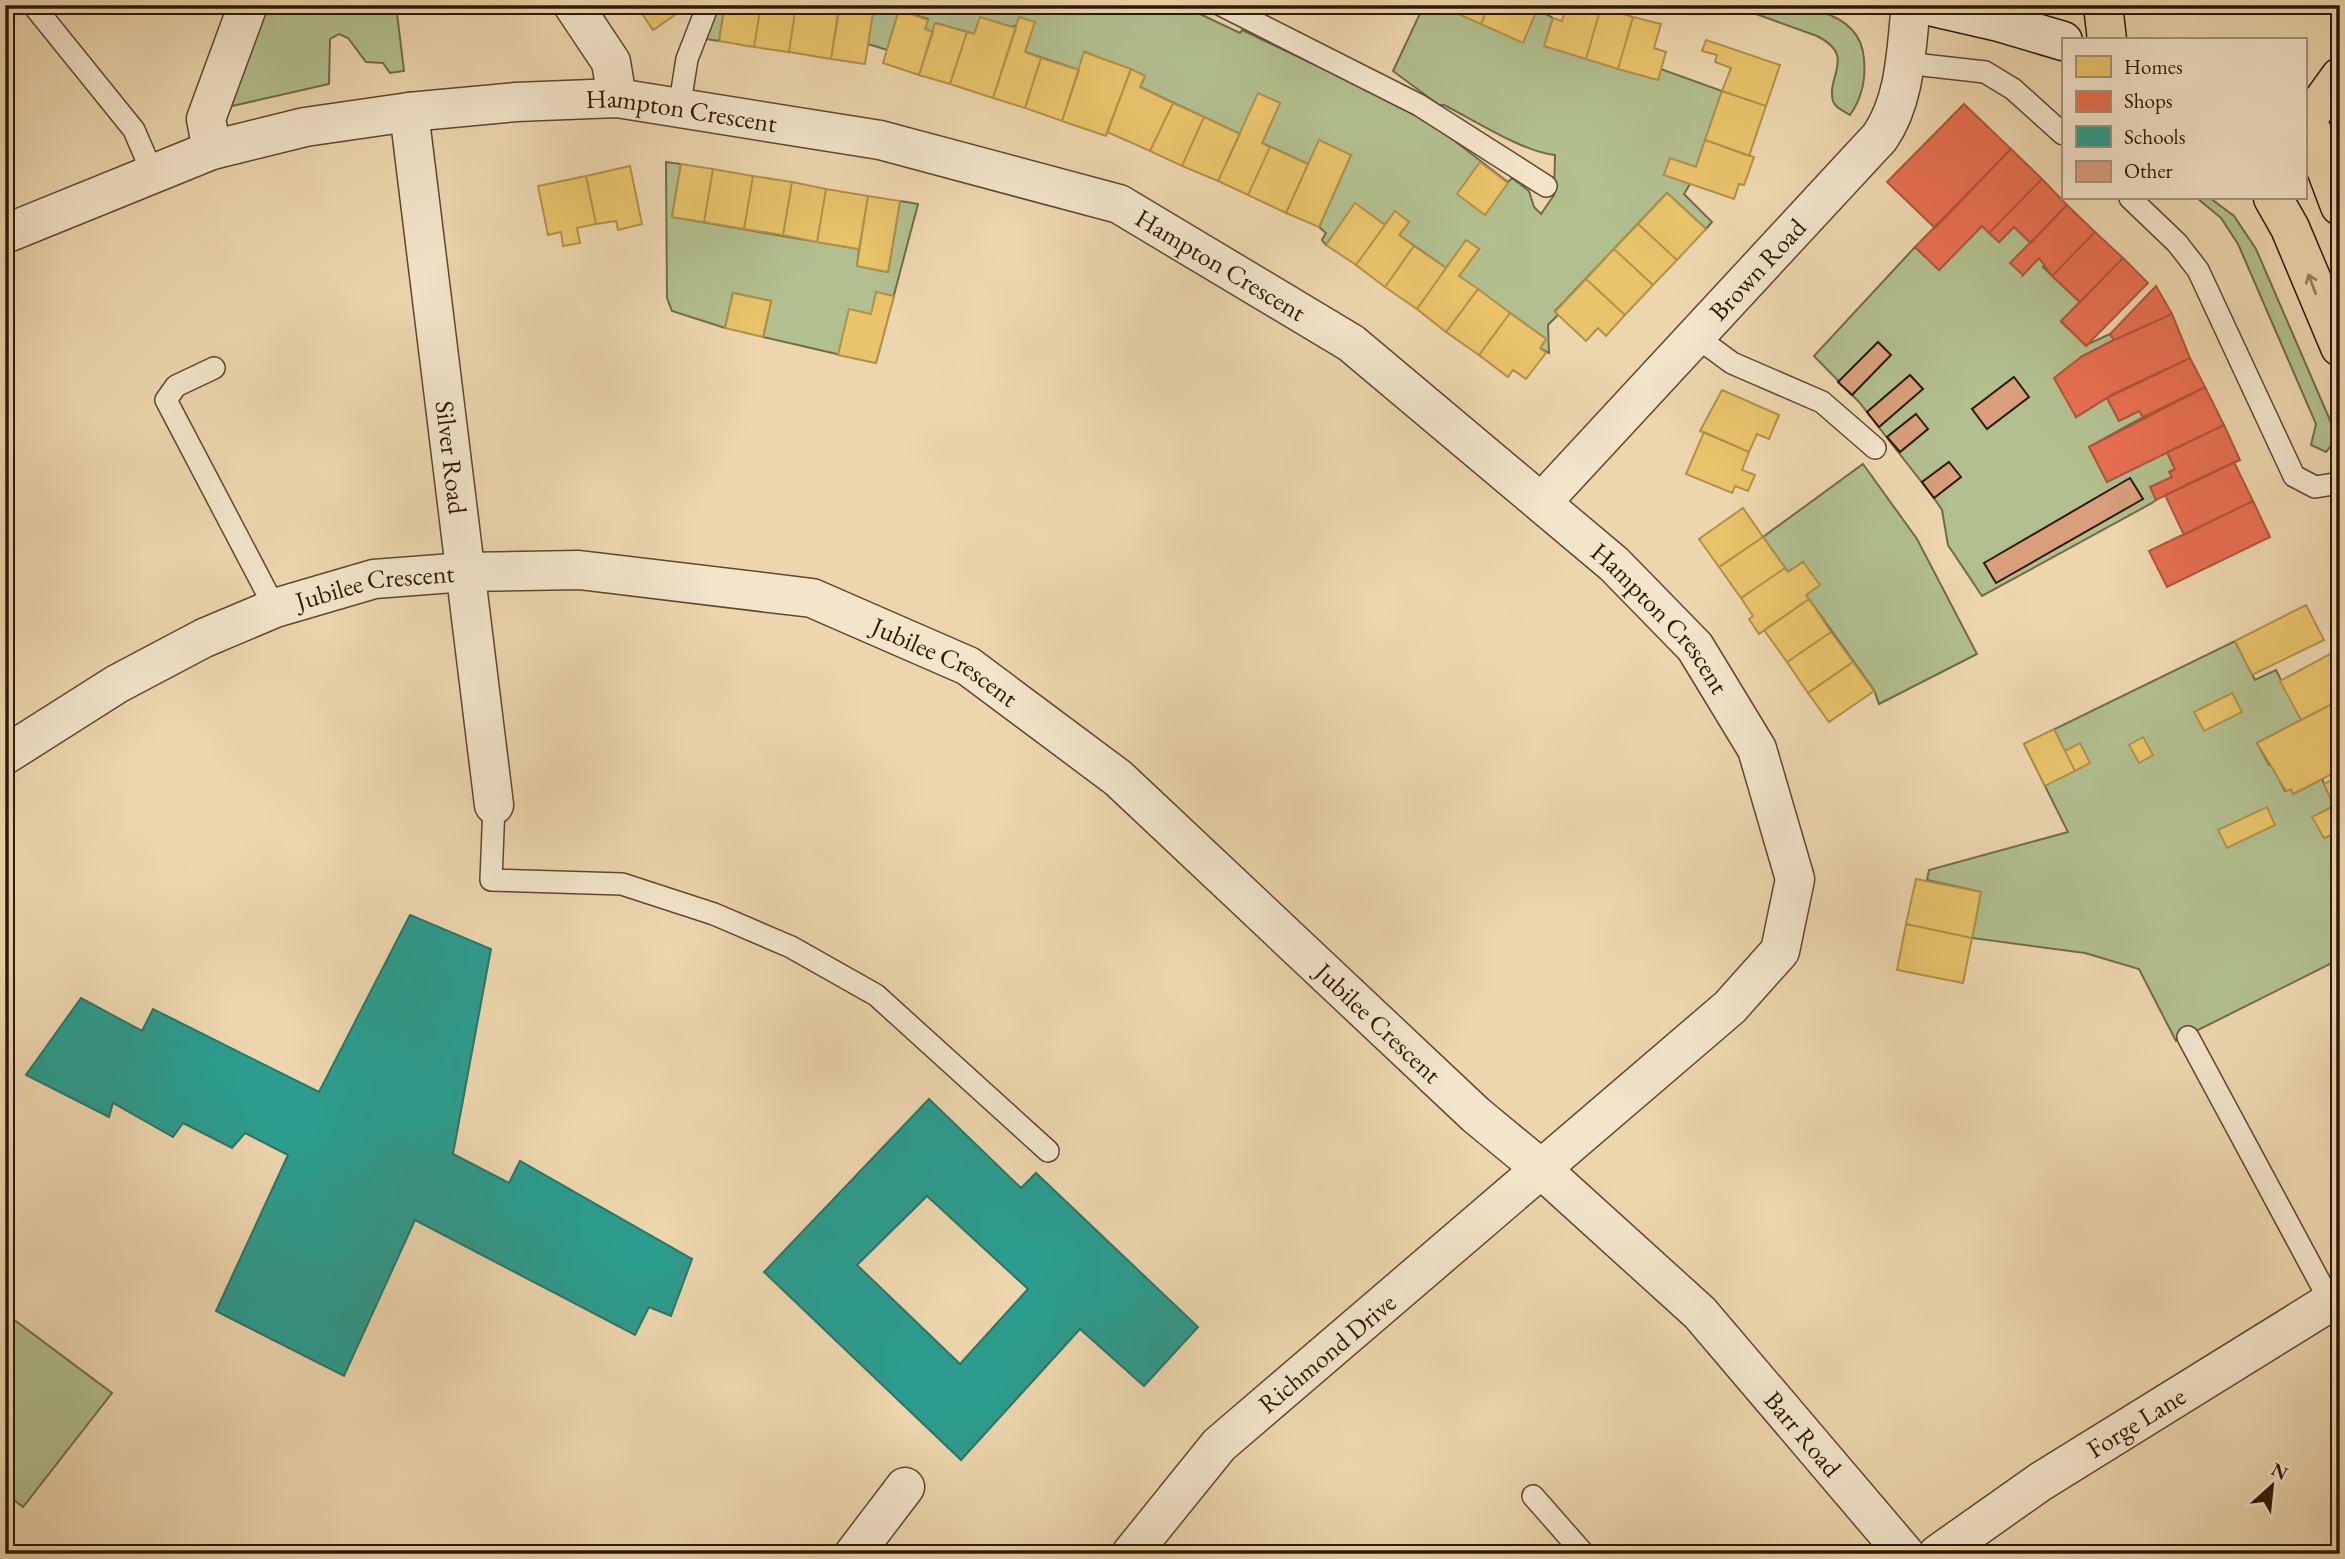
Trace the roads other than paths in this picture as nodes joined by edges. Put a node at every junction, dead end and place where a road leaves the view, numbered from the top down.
1 (33, 5) edge
2 (248, 5) edge
3 (573, 5) edge
4 (708, 5) edge
5 (1221, 5) edge
6 (1911, 5) edge
7 (1925, 5) edge
8 (2103, 5) edge
9 (2107, 38) edge
10 (2062, 41) edge
11 (1905, 63) junction
12 (2340, 77) edge
13 (617, 98) junction
14 (679, 109) junction
15 (409, 112) junction
16 (2317, 114) edge
17 (2062, 133) edge
18 (212, 150) junction
19 (152, 172) junction
20 (1546, 186) dead end
21 (2132, 200) edge
22 (2274, 200) edge
23 (2340, 206) edge
24 (5, 234) edge
25 (1694, 335) junction
26 (2340, 346) edge
27 (214, 368) dead end
28 (1875, 448) dead end
29 (2340, 483) edge
30 (1542, 502) junction
31 (466, 572) junction
32 (275, 608) junction
33 (5, 755) edge
34 (494, 805) joint
35 (2188, 1037) dead end
36 (1048, 1151) dead end
37 (1539, 1167) junction
38 (2335, 1299) edge
39 (1700, 1313) joint
40 (905, 1488) dead end
41 (1533, 1496) dead end
42 (854, 1554) edge
43 (1131, 1554) edge
44 (1584, 1554) edge
45 (1905, 1554) edge
46 (1938, 1554) edge

1 - 19 lane
2 - 18 street
3 - 13 street
4 - 14 lane
5 - 20 lane
6 - 11 street, Brown Road
7 - 10 street
8 - 9 main road
11 - 17 lane
11 - 25 street, Brown Road
12 - 16 main road
13 - 14 street, Hampton Crescent
13 - 15 street, Hampton Crescent
14 - 30 street, Hampton Crescent
15 - 18 street, Hampton Crescent
15 - 31 street, Silver Road
16 - 23 main road
18 - 19 street, Hampton Crescent
19 - 24 street, Hampton Crescent
21 - 29 lane
26 -> 22 main road
25 - 28 lane
25 - 30 street, Brown Road
27 - 32 lane
30 - 37 street, Hampton Crescent
31 - 32 street, Jubilee Crescent
31 - 34 street, Silver Road
31 - 37 street, Jubilee Crescent
32 - 33 street, Jubilee Crescent
34 - 36 lane
35 - 38 lane
37 - 39 street, Jubilee Crescent
37 - 43 street, Richmond Drive
38 - 46 street, Forge Lane
39 - 45 street, Barr Road
40 - 42 street
41 - 44 lane

